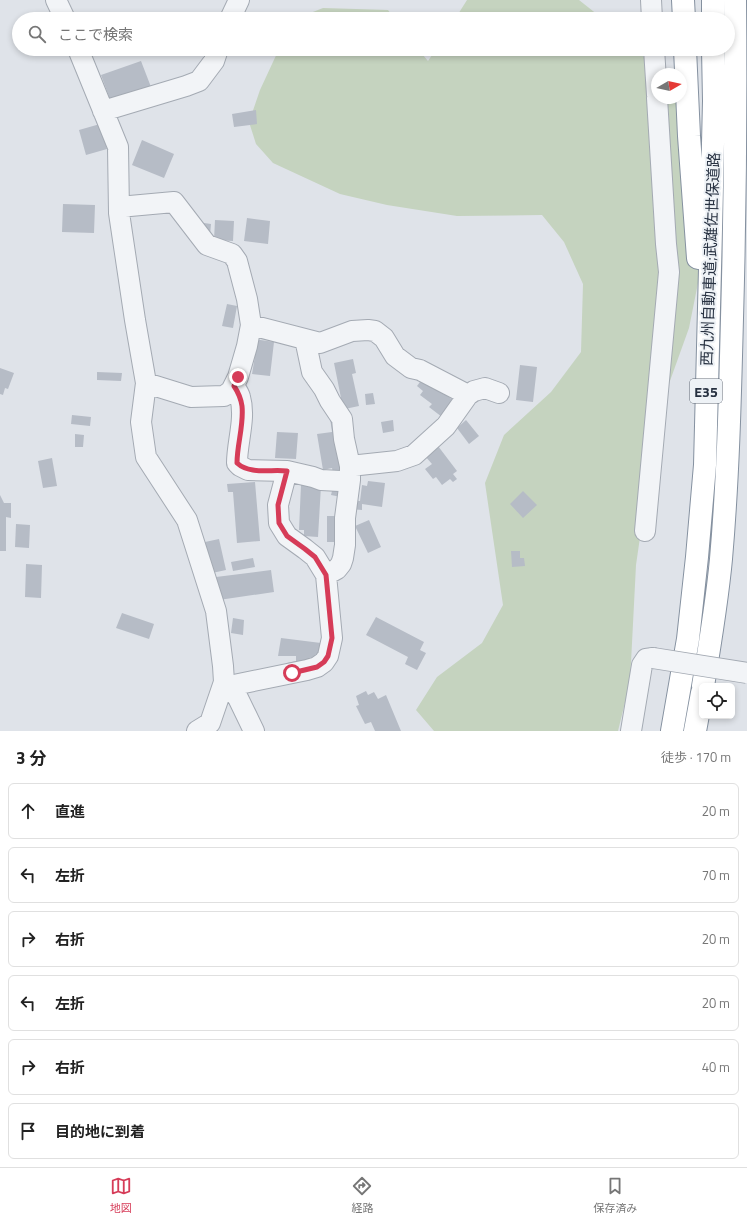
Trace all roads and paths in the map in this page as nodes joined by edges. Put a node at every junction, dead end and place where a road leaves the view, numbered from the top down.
1 (56, 0) edge
2 (239, 0) edge
3 (651, 0) edge
4 (683, 0) edge
5 (713, 0) edge
6 (735, 0) edge
7 (62, 12) edge
8 (233, 12) edge
9 (652, 12) edge
10 (684, 12) edge
11 (713, 12) edge
12 (81, 56) edge
13 (215, 56) edge
14 (654, 56) edge
15 (685, 56) edge
16 (713, 56) edge
17 (655, 68) edge
18 (657, 104) edge
19 (103, 111) junction
20 (119, 207) junction
21 (747, 208) edge
22 (251, 325) junction
23 (305, 340) junction
24 (707, 364) junction
25 (731, 364) junction
26 (146, 383) junction
27 (234, 386) junction
28 (499, 393) dead end
29 (468, 395) junction
30 (287, 471) junction
31 (350, 473) junction
32 (645, 531) dead end
33 (326, 575) junction
34 (747, 673) edge
35 (227, 682) junction
36 (704, 683) edge
37 (699, 709) edge
38 (197, 731) edge
39 (254, 731) edge
40 (630, 731) edge
41 (672, 731) edge
42 (695, 731) edge

1 - 7 street
2 - 8 street
3 - 9 street
4 - 10 highway
5 - 11 highway
6 - 25 highway, 西九州自動車道;武雄佐世保道路 / E35
12 - 19 street
13 - 19 street
14 - 17 street
15 - 24 highway
16 - 24 highway, 西九州自動車道;武雄佐世保道路 / E35
18 - 32 street
19 - 20 street
20 - 22 street
20 - 26 street
21 - 25 highway
22 - 23 street
22 - 27 street
23 - 29 street
23 - 31 street
24 - 41 highway, 西九州自動車道;武雄佐世保道路 / E35
25 - 36 highway, 西九州自動車道;武雄佐世保道路 / E35
26 - 27 street
26 - 35 street
27 - 30 street
28 - 29 street
29 - 31 street
30 - 31 street
30 - 33 street
31 - 33 street
33 - 35 street
34 - 40 street, bridge
35 - 38 street
35 - 39 street
37 - 42 highway

